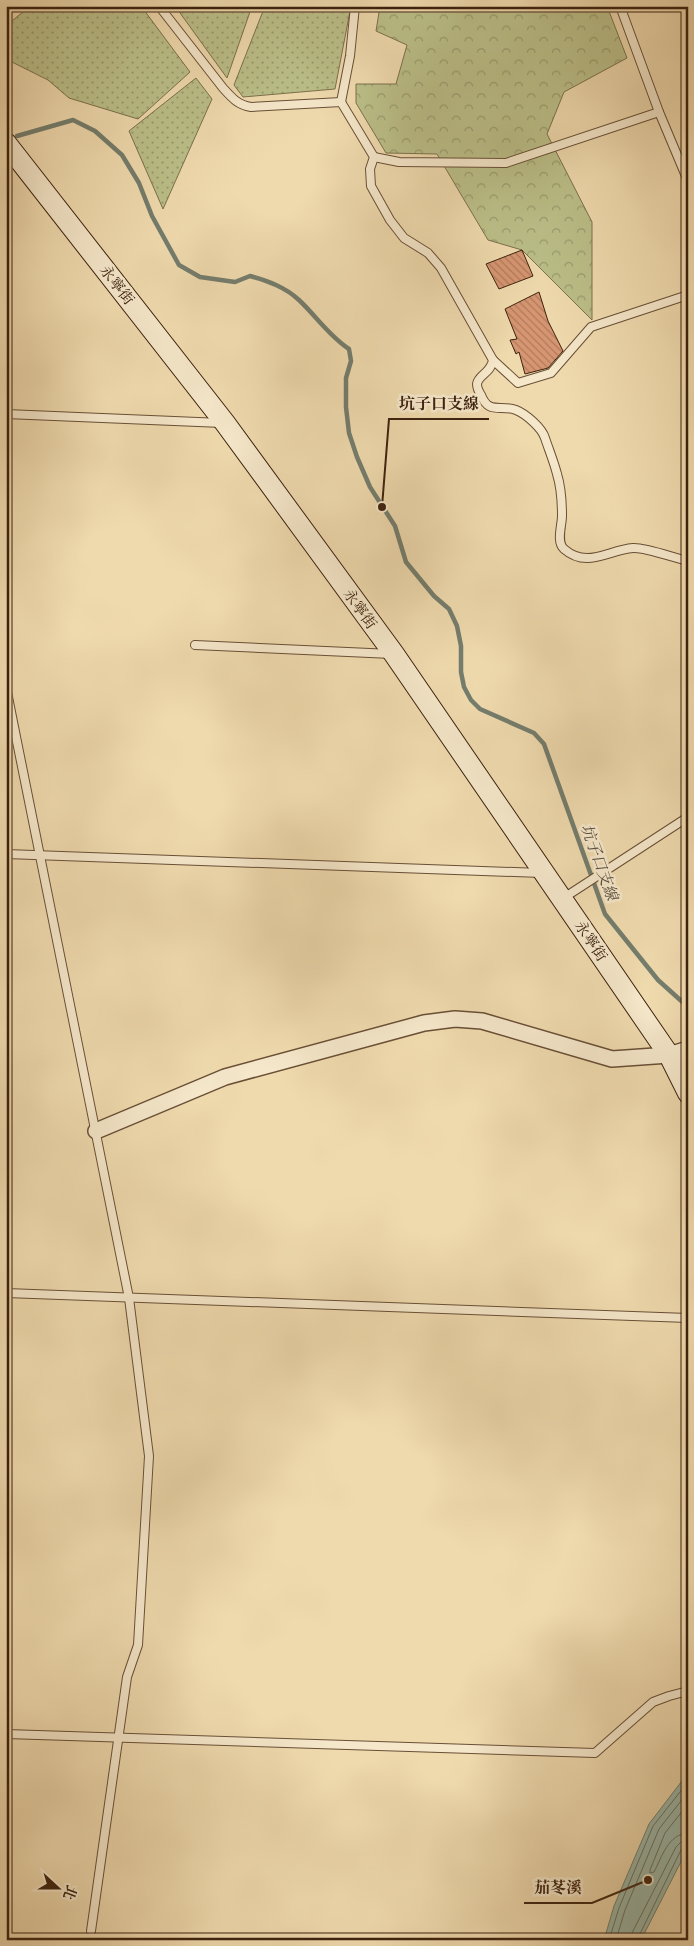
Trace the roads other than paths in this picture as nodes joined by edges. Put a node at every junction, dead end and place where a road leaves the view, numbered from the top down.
1 (159, 6) edge
2 (355, 6) edge
3 (620, 6) edge
4 (341, 102) junction
5 (659, 112) junction
6 (6, 143) edge
7 (374, 157) junction
8 (688, 181) edge
9 (688, 295) edge
10 (493, 360) junction
11 (6, 414) edge
12 (224, 423) junction
13 (688, 561) edge
14 (195, 645) dead end
15 (394, 654) junction
16 (6, 687) edge
17 (688, 817) edge
18 (6, 854) edge
19 (40, 855) junction
20 (544, 873) junction
21 (562, 899) junction
22 (679, 1052) edge
23 (688, 1093) edge
24 (96, 1131) junction
25 (6, 1293) edge
26 (129, 1298) junction
27 (688, 1318) edge
28 (688, 1691) edge
29 (6, 1734) edge
30 (119, 1738) junction
31 (91, 1931) dead end

1 - 4 lane
2 - 4 lane
3 - 5 lane
4 - 7 lane
5 - 7 lane
5 - 8 lane
6 - 12 street, 永寧街
7 - 10 lane
9 - 10 lane
10 - 13 lane
11 - 12 lane
12 - 15 street, 永寧街
14 - 15 lane
15 - 20 street, 永寧街
16 - 19 lane
17 - 21 lane
18 - 19 lane
19 - 20 lane
19 - 24 lane
20 - 21 street, 永寧街
21 - 22 street, 永寧街
22 - 23 street, 永寧街
22 - 24 street
24 - 26 lane
25 - 26 lane
26 - 27 lane
26 - 30 lane
28 - 30 lane
29 - 30 lane
30 - 31 lane

